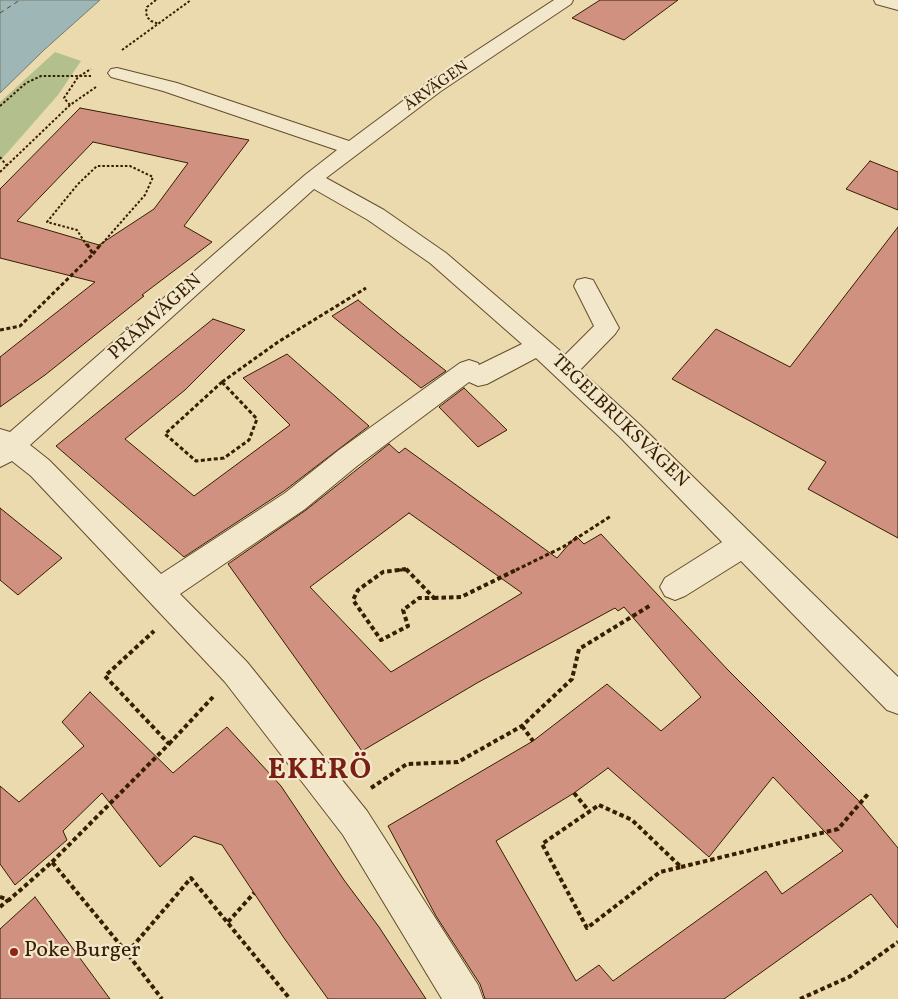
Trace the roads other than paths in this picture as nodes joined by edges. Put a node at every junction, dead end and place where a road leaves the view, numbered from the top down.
1 (565, 0) edge
2 (882, 0) edge
3 (898, 5) edge
4 (117, 72) road end
5 (353, 149) junction
6 (312, 179) junction
7 (585, 286) dead end
8 (539, 346) junction
9 (565, 370) junction
10 (4, 447) edge
11 (743, 544) junction
12 (675, 587) road end
13 (168, 601) junction
14 (898, 699) edge
15 (464, 999) edge

1 - 5 street, ÅRVÄGEN
2 - 3 street
4 - 5 street
5 - 6 street, ÅRVÄGEN
6 - 8 street, TEGELBRUKSVÄGEN
6 - 10 street, PRÅMVÄGEN
7 - 9 street
8 - 9 street, TEGELBRUKSVÄGEN
8 - 13 street
9 - 11 street, TEGELBRUKSVÄGEN
10 - 13 street
11 - 12 street
11 - 14 street, TEGELBRUKSVÄGEN
13 - 15 street

